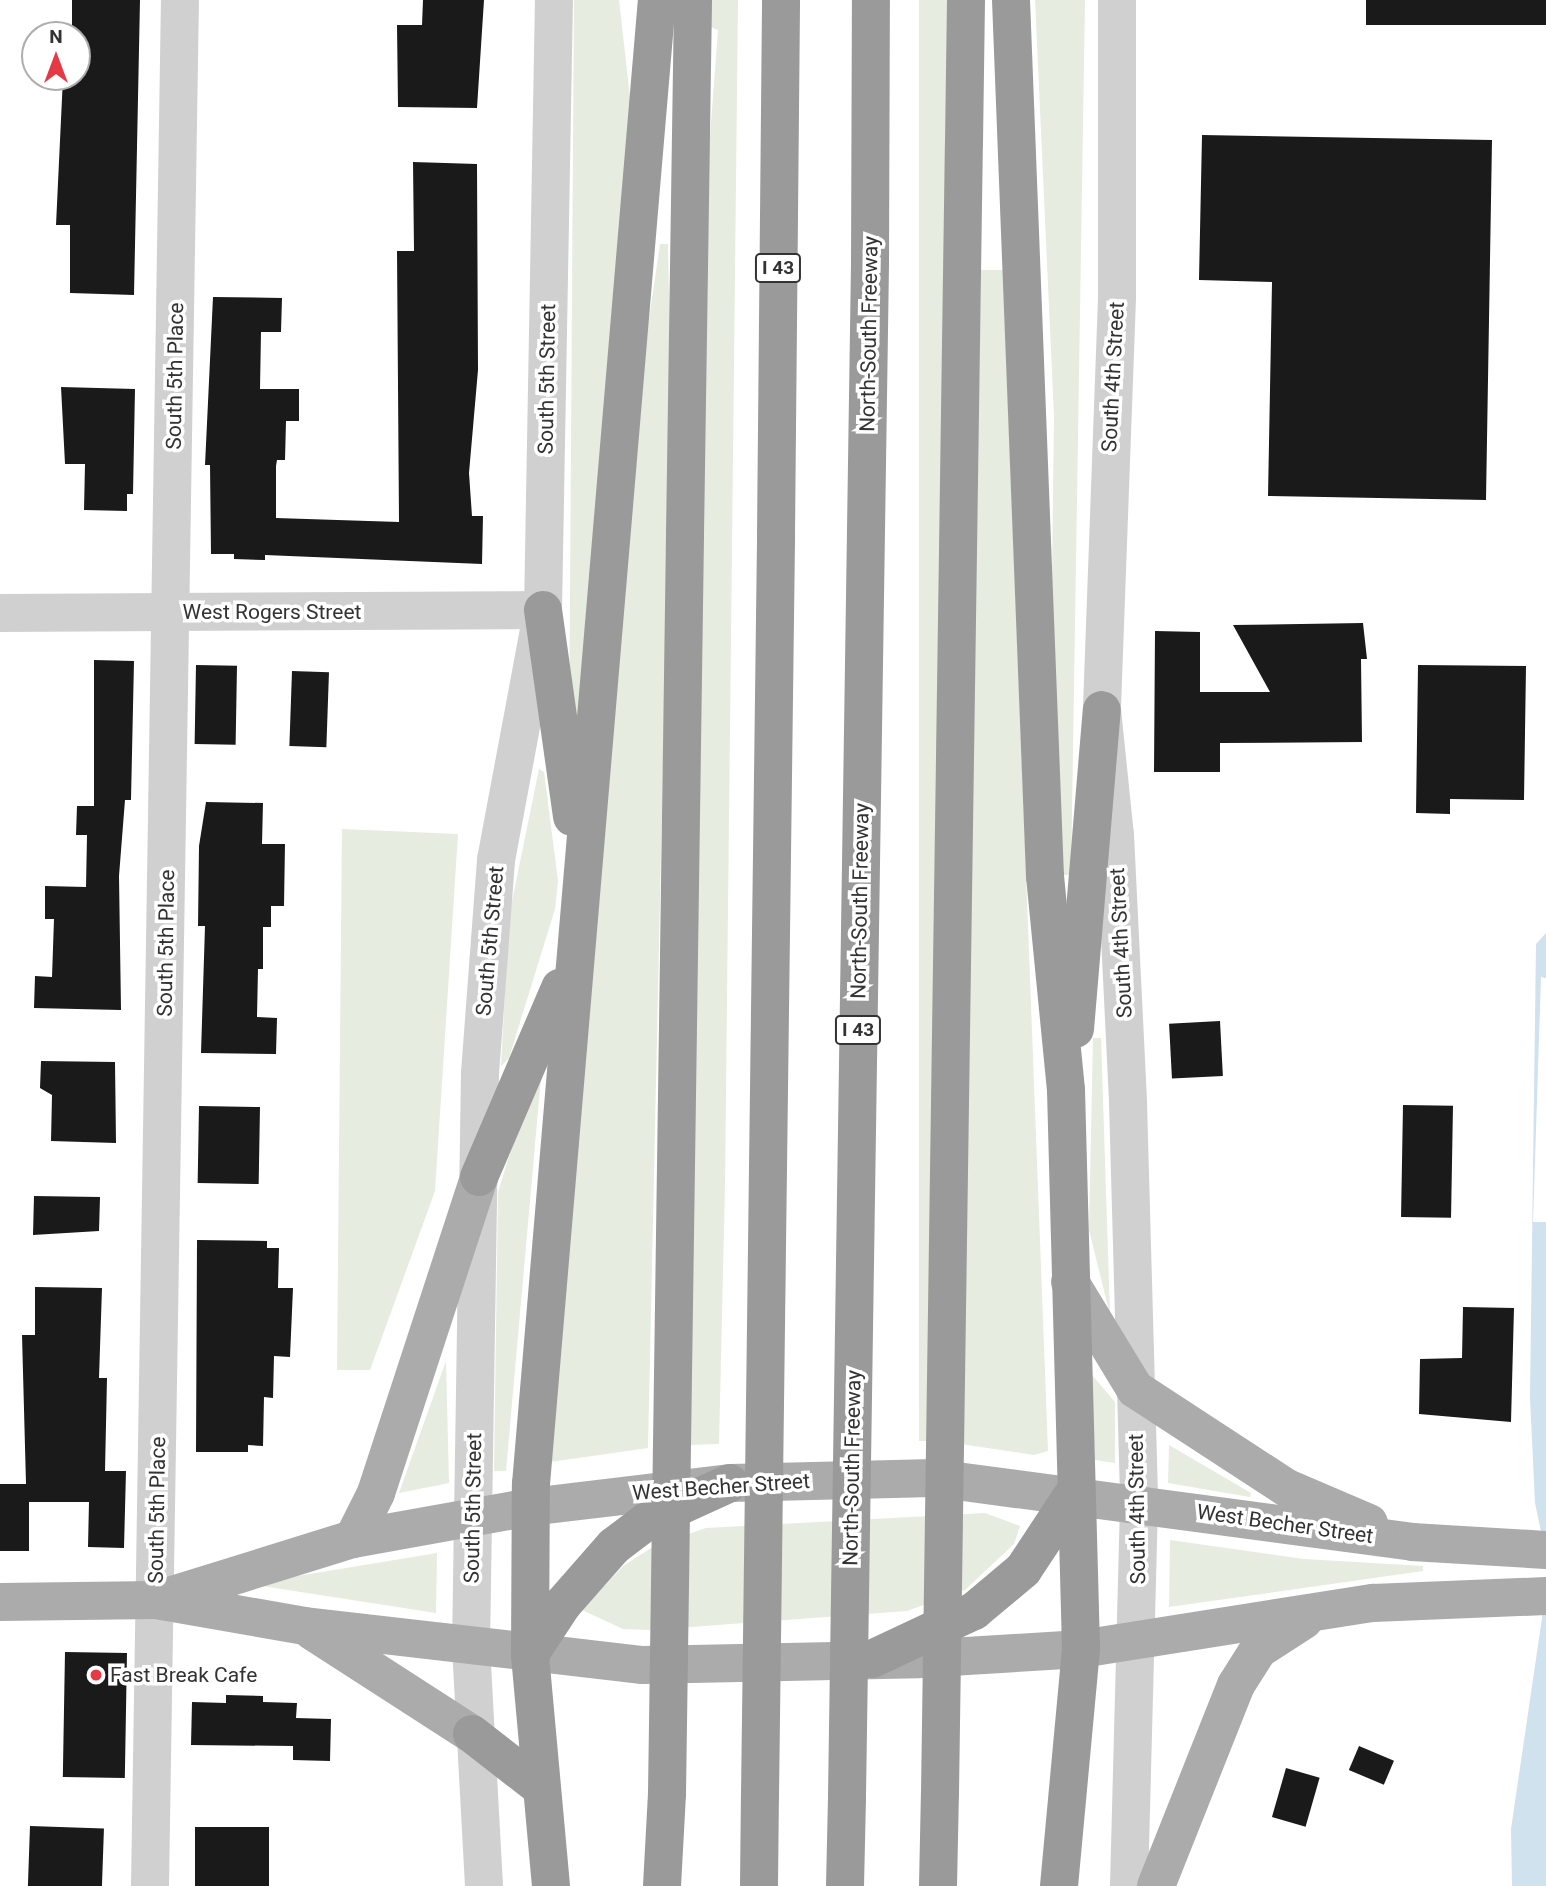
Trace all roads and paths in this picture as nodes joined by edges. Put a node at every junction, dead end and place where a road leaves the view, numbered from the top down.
1 (180, 0) edge
2 (554, 0) edge
3 (657, 0) edge
4 (693, 0) edge
5 (781, 0) edge
6 (872, 0) edge
7 (966, 0) edge
8 (1012, 0) edge
9 (1117, 0) edge
10 (543, 610) junction
11 (171, 612) junction
12 (0, 613) edge
13 (1102, 710) junction
14 (581, 846) junction
15 (572, 960) junction
16 (1066, 1090) junction
17 (479, 1177) junction
18 (1070, 1282) junction
19 (1135, 1389) junction
20 (730, 1483) junction
21 (1074, 1493) junction
22 (1139, 1504) junction
23 (530, 1507) junction
24 (473, 1517) junction
25 (353, 1539) junction
26 (1412, 1542) junction
27 (1546, 1550) edge
28 (1546, 1596) edge
29 (156, 1600) junction
30 (0, 1602) edge
31 (1321, 1611) junction
32 (305, 1626) junction
33 (1137, 1642) junction
34 (471, 1646) junction
35 (1081, 1649) junction
36 (530, 1654) junction
37 (872, 1660) junction
38 (472, 1734) junction
39 (540, 1794) junction
40 (150, 1886) edge
41 (484, 1886) edge
42 (530, 1886) edge
43 (551, 1886) edge
44 (662, 1886) edge
45 (759, 1886) edge
46 (845, 1886) edge
47 (938, 1886) edge
48 (1059, 1886) edge
49 (1129, 1886) edge
50 (1156, 1886) edge

1 - 11 street, South 5th Place
2 - 10 street, South 5th Street
3 - 14 highway
4 - 44 highway, bridge
5 - 45 highway, I 43, bridge
6 - 46 highway, North-South Freeway / I 43, bridge
7 - 47 highway, bridge
8 - 16 highway
9 - 13 street, South 4th Street
10 - 11 street, West Rogers Street
10 - 14 highway
10 - 17 street, South 5th Street
11 - 12 street, West Rogers Street
11 - 29 street, South 5th Place
13 - 16 highway
13 - 19 street, South 4th Street
14 - 15 highway
15 - 17 highway
15 - 23 highway
16 - 18 highway
17 - 24 street, South 5th Street
17 - 25 main road
18 - 19 main road
18 - 21 highway
19 - 22 street, South 4th Street
19 - 26 main road
20 - 21 main road, West Becher Street
20 - 23 main road, West Becher Street
20 - 36 highway
21 - 22 main road, West Becher Street
21 - 35 highway
21 - 37 highway
22 - 26 main road, West Becher Street
22 - 33 street, South 4th Street
23 - 24 main road, West Becher Street
23 - 36 highway
24 - 25 main road, West Becher Street
24 - 34 street, South 5th Street
25 - 29 main road, West Becher Street
26 - 27 main road, West Becher Street
28 - 31 main road, West Becher Street
29 - 30 main road, West Becher Street
29 - 32 main road, West Becher Street
29 - 40 street, South 5th Place
31 - 33 main road, West Becher Street
31 - 50 main road
32 - 34 main road, West Becher Street
32 - 38 main road
33 - 35 main road, West Becher Street
33 - 49 street, South 4th Street
34 - 36 main road, West Becher Street
34 - 38 street, South 5th Street
35 - 37 main road, West Becher Street
35 - 48 highway
36 - 37 main road, West Becher Street
36 - 39 highway
38 - 39 highway
38 - 41 street, South 5th Street
39 - 42 highway
39 - 43 highway

